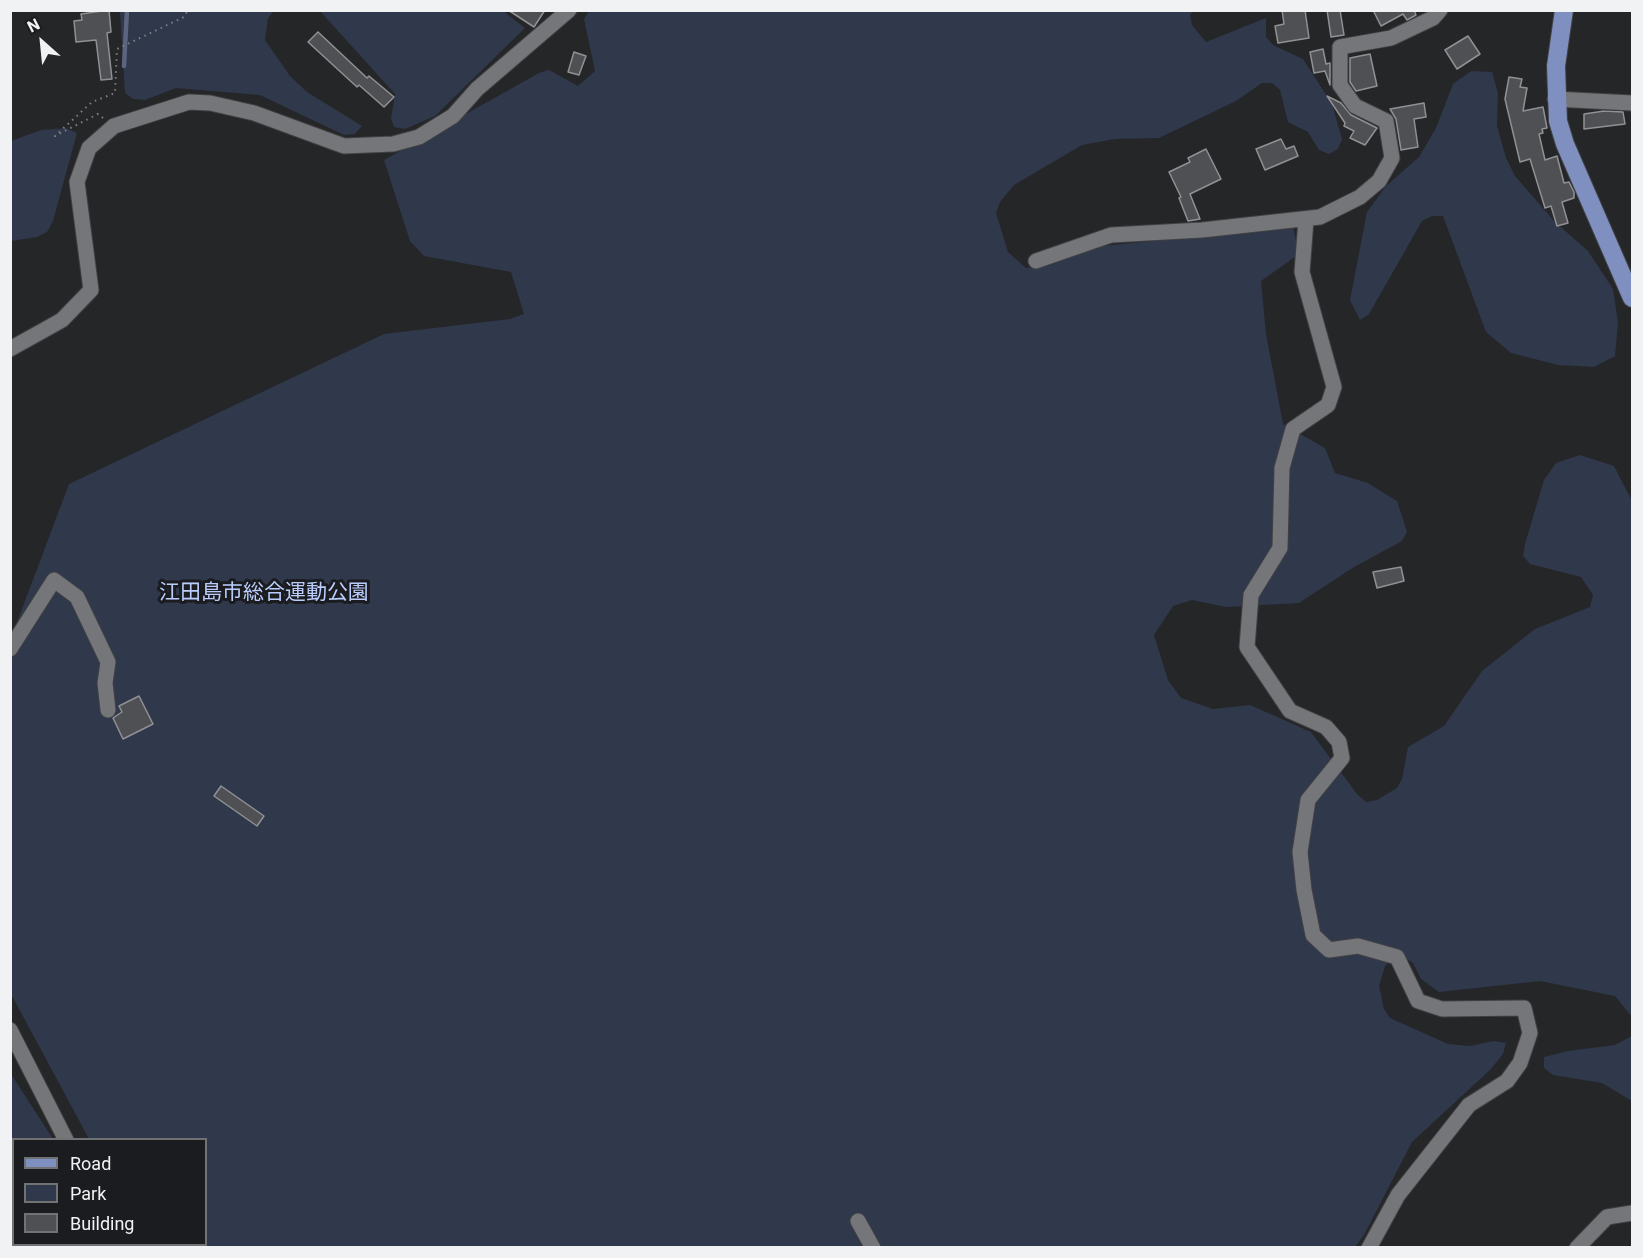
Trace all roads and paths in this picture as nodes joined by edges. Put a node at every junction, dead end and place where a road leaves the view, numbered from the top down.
1 (188, 10) edge
2 (1440, 10) edge
3 (1564, 10) edge
4 (567, 11) edge
5 (1555, 99) junction
6 (1632, 103) edge
7 (114, 126) junction
8 (1306, 220) junction
9 (1036, 261) dead end
10 (1632, 298) edge
11 (10, 349) edge
12 (10, 650) edge
13 (108, 710) dead end
14 (10, 1030) edge
15 (65, 1138) edge
16 (1632, 1213) edge
17 (858, 1221) dead end
18 (873, 1248) edge
19 (1369, 1248) edge
20 (1577, 1248) edge

1 - 7 path
2 - 8 street
3 - 5 main road
4 - 7 street
5 - 6 street
5 - 10 main road
7 - 11 street
8 - 9 street
8 - 19 street
12 - 13 street
14 - 15 street
16 - 20 street
17 - 18 street

